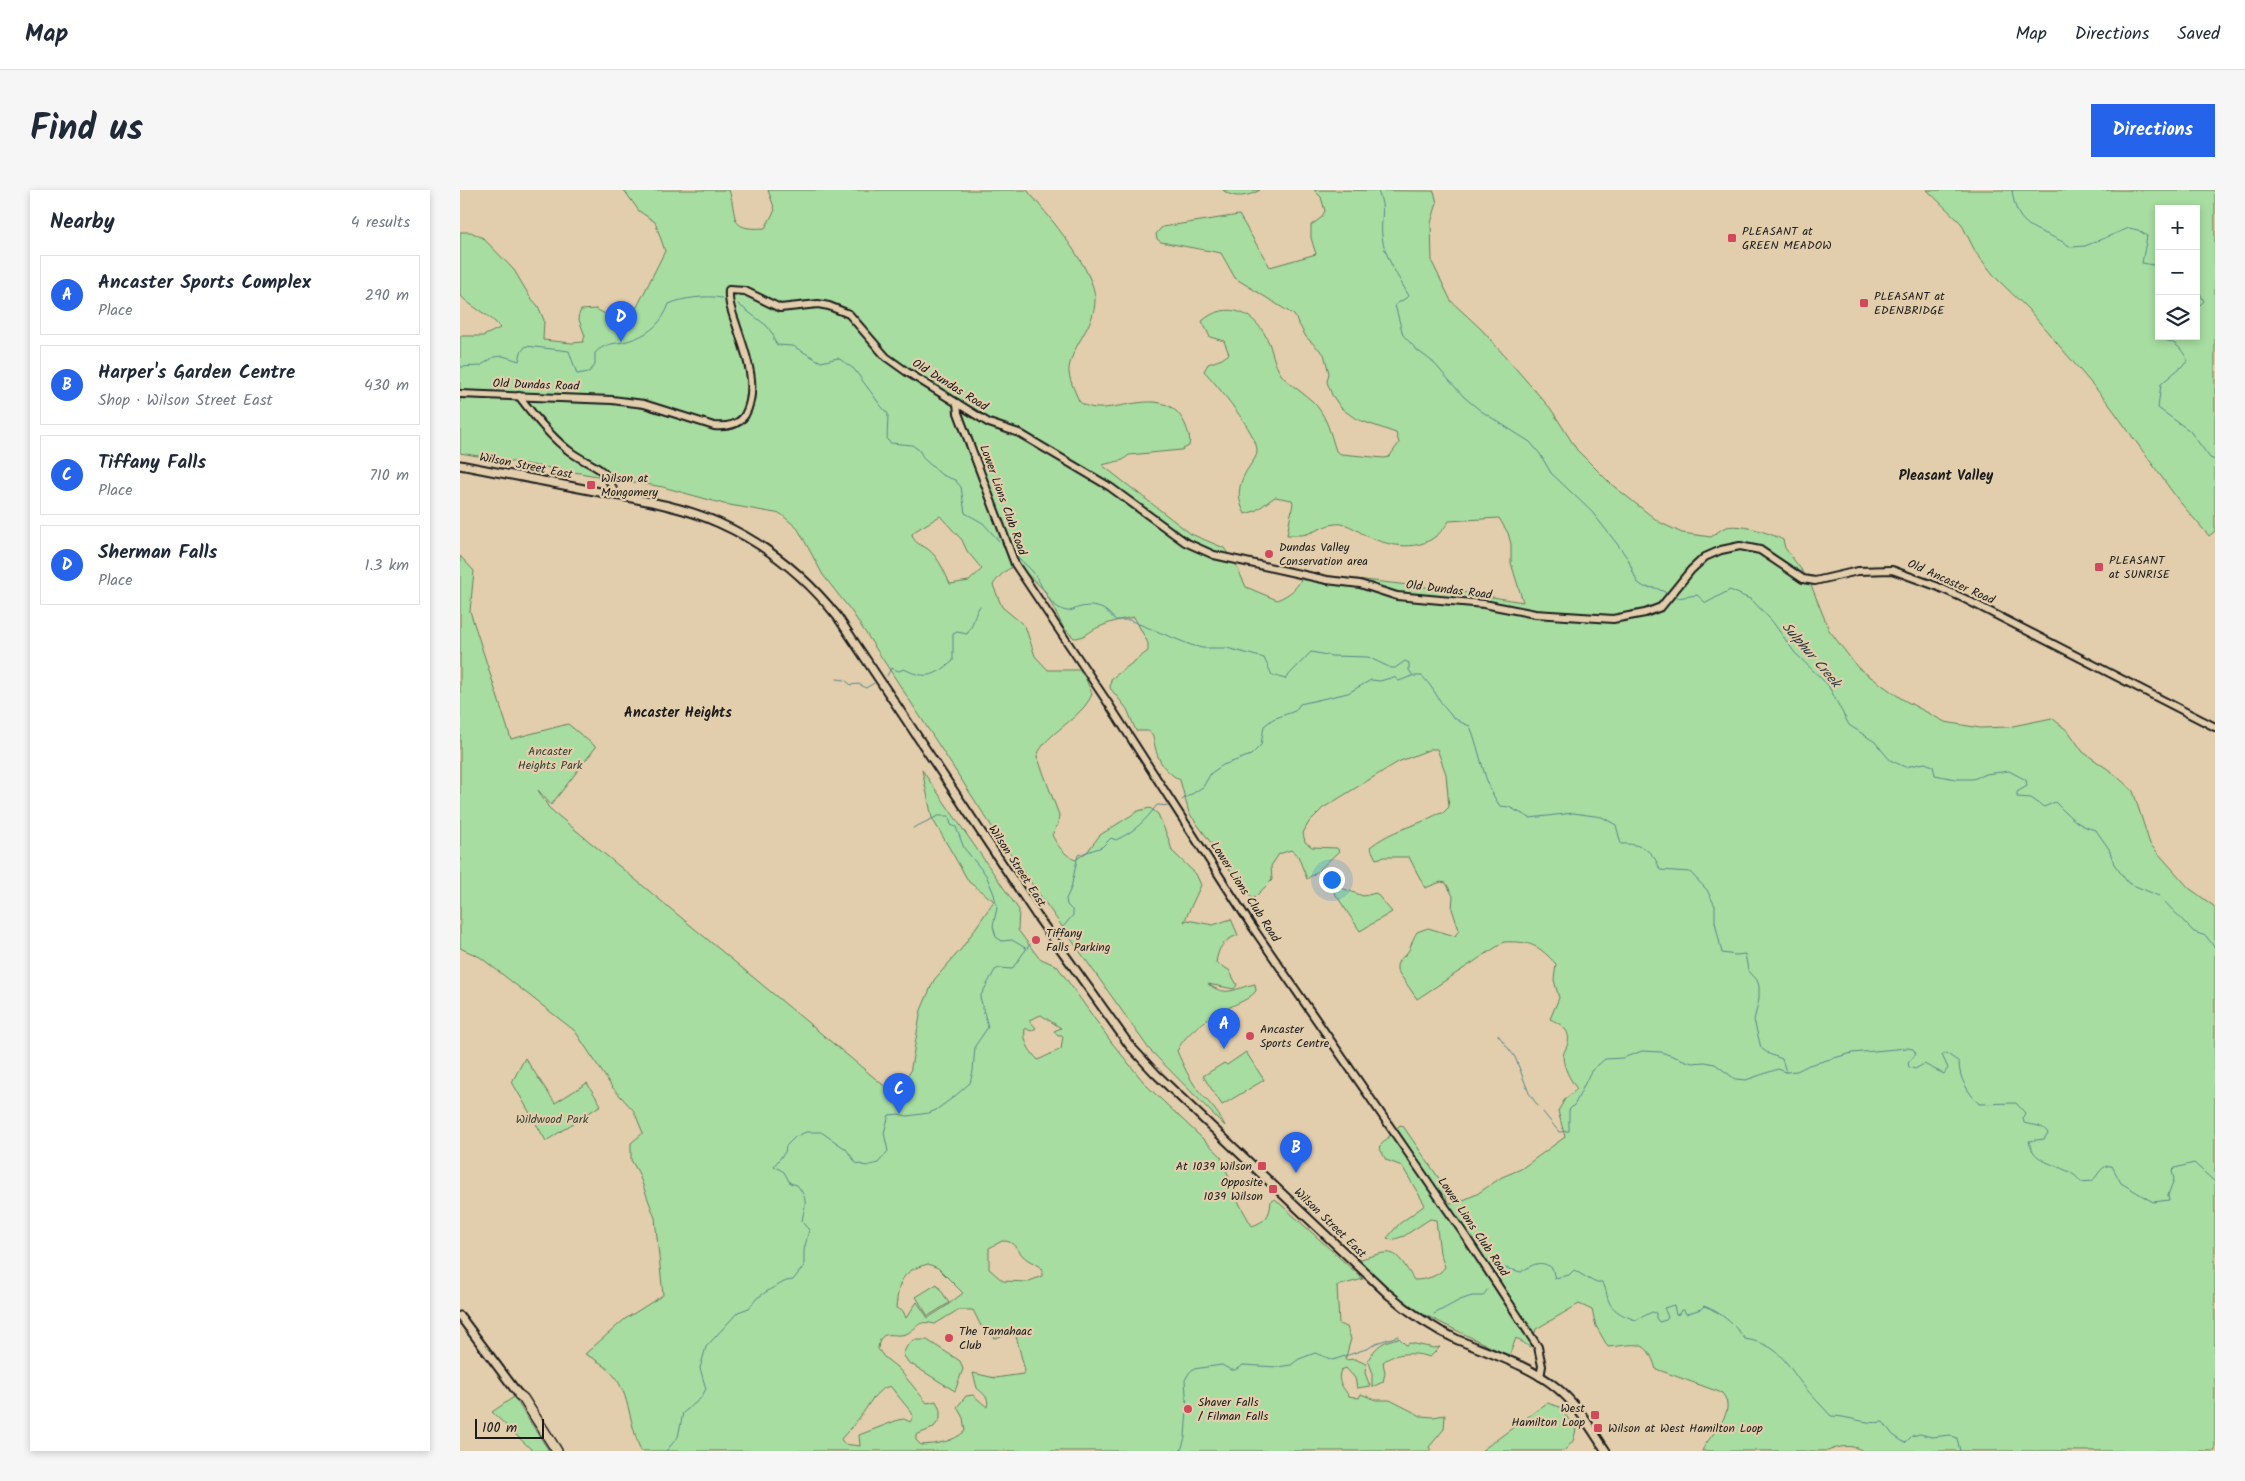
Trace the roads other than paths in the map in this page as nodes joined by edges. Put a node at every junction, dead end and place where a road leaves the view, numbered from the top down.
1 (460, 394) edge
2 (519, 396) junction
3 (957, 403) junction
4 (460, 465) edge
5 (615, 495) junction
6 (1677, 588) joint
7 (2215, 727) edge
8 (460, 1316) edge
9 (1540, 1377) junction
10 (519, 1395) junction
11 (543, 1429) junction
12 (552, 1451) edge
13 (557, 1451) edge
14 (561, 1451) edge
15 (1606, 1451) edge

1 - 2 street, Old Dundas Road
2 - 3 street, Old Dundas Road
2 - 5 street
3 - 6 street, Old Dundas Road
3 - 9 street, Lower Lions Club Road
4 - 5 main road, Wilson Street East
5 - 9 main road, Wilson Street East
6 - 7 street, Old Ancaster Road
8 - 10 main road
9 - 15 main road, Wilson Street East
10 - 11 highway
10 - 12 highway
11 - 13 highway
11 - 14 highway

